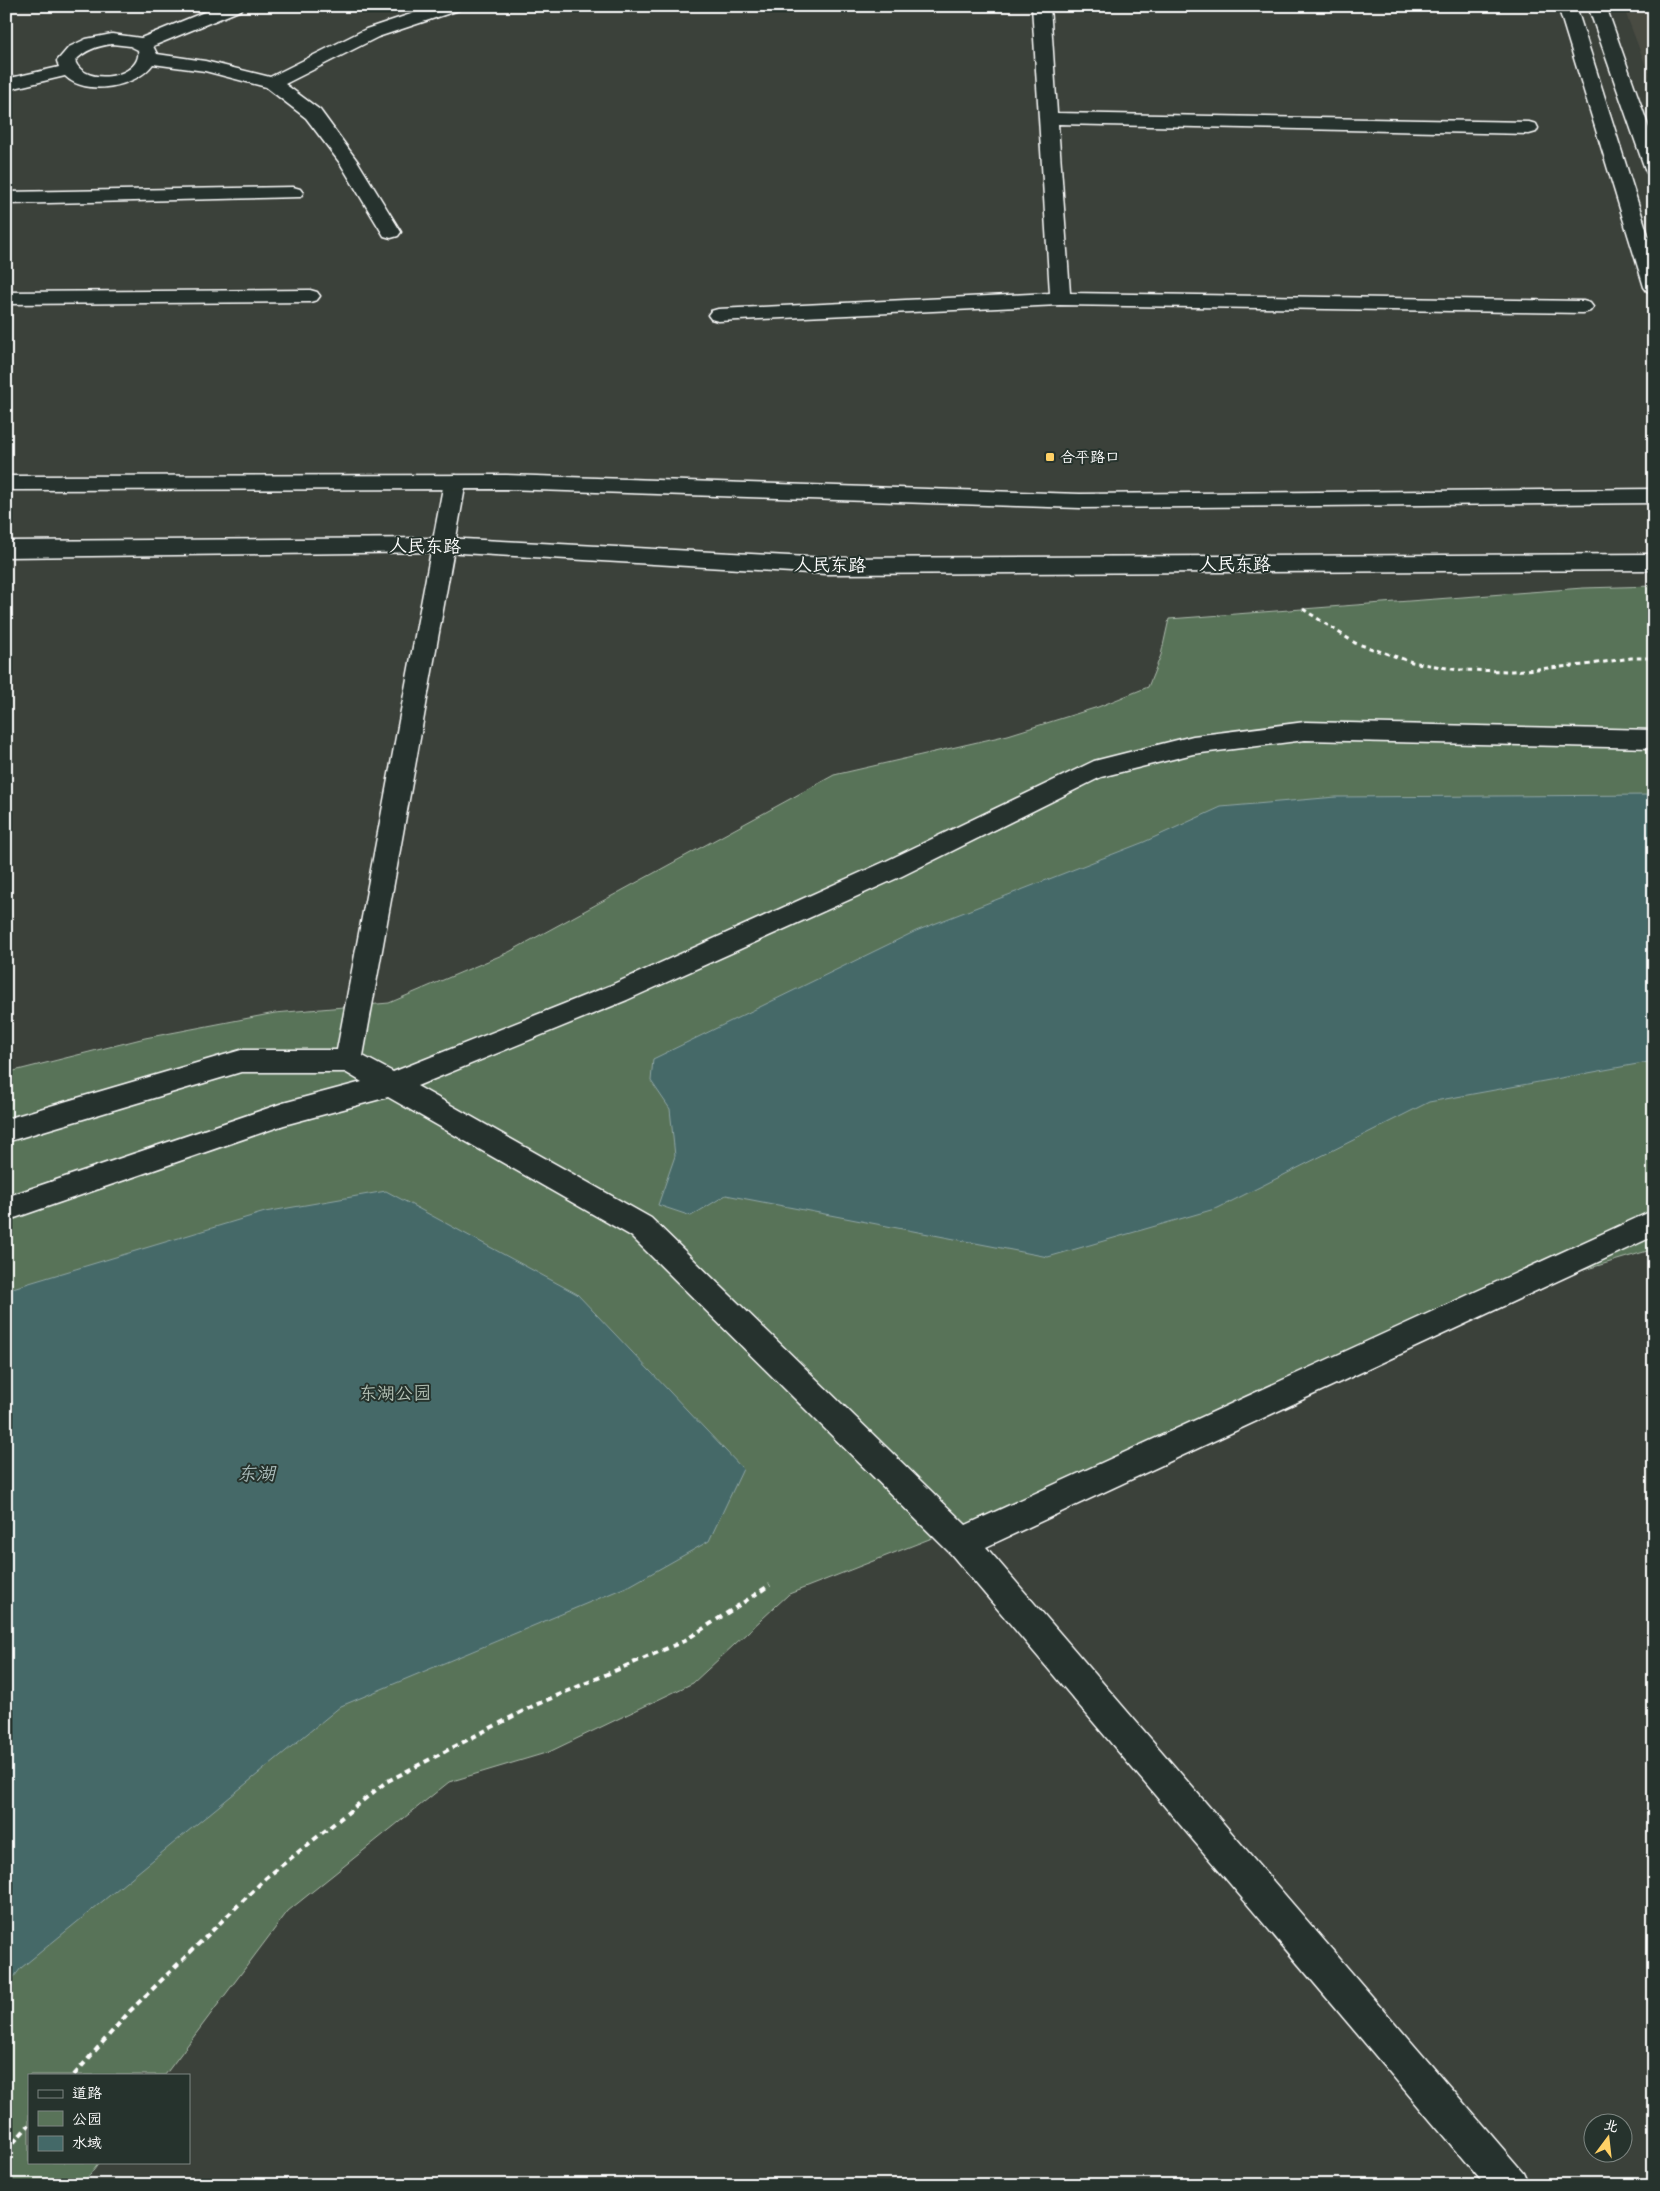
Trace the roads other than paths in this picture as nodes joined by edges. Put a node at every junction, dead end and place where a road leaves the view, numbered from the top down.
1 (235, 6) edge
2 (453, 6) edge
3 (1041, 6) edge
4 (1567, 6) edge
5 (1596, 6) edge
6 (145, 51) junction
7 (67, 70) junction
8 (272, 83) junction
9 (6, 85) edge
10 (1048, 118) junction
11 (1529, 128) dead end
12 (1654, 169) edge
13 (293, 193) dead end
14 (6, 198) edge
15 (390, 232) dead end
16 (1654, 287) edge
17 (310, 296) dead end
18 (6, 298) edge
19 (1060, 299) junction
20 (1583, 307) dead end
21 (718, 315) dead end
22 (455, 482) junction
23 (6, 483) edge
24 (1654, 496) edge
25 (444, 544) junction
26 (6, 549) edge
27 (1654, 562) edge
28 (1654, 739) edge
29 (349, 1061) junction
30 (391, 1086) junction
31 (6, 1131) edge
32 (6, 1209) edge
33 (1654, 1222) edge
34 (962, 1543) junction
35 (1510, 2185) edge

1 - 6 street
2 - 8 street
3 - 10 street
4 - 16 street
5 - 12 street
6 - 7 street
6 - 7 street
6 - 8 street
7 - 9 street
8 - 15 street
10 - 11 street
10 - 19 street
13 - 14 street
17 - 18 street
19 - 20 street
19 - 21 street
22 - 23 street
22 - 24 street
22 - 25 street
25 - 26 street, 人民东路
25 - 27 street, 人民东路
25 - 29 street
28 - 30 street
29 - 30 street
29 - 31 street
30 - 32 street
30 - 34 street
33 - 34 street
34 - 35 street

